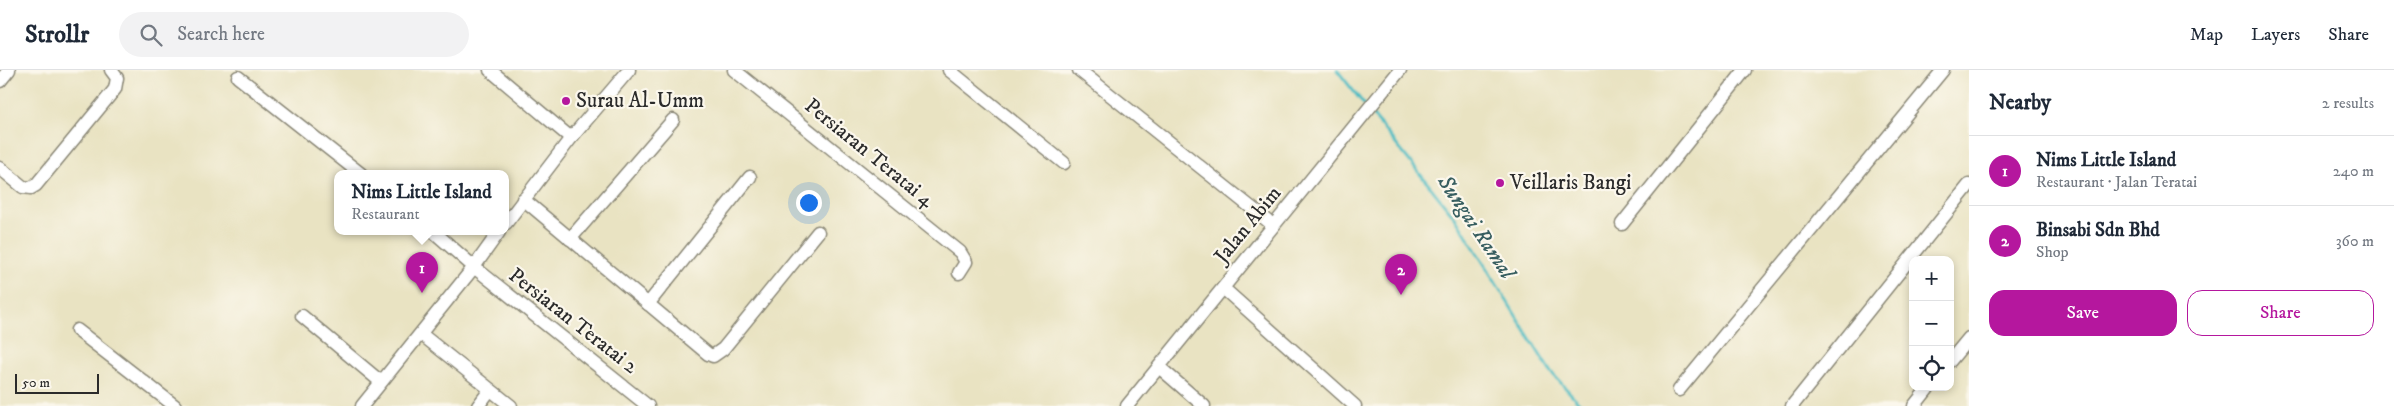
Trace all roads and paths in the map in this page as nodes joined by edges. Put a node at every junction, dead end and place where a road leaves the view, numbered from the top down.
1 (9, 70) edge
2 (490, 70) edge
3 (629, 70) edge
4 (734, 70) edge
5 (949, 70) edge
6 (1079, 70) edge
7 (1400, 70) edge
8 (1745, 70) edge
9 (1943, 70) edge
10 (112, 71) edge
11 (238, 76) dead end
12 (0, 81) edge
13 (673, 120) dead end
14 (572, 138) junction
15 (1064, 163) dead end
16 (0, 168) edge
17 (356, 170) edge
18 (750, 177) dead end
19 (1969, 185) edge
20 (523, 199) junction
21 (509, 219) edge
22 (1622, 224) dead end
23 (1273, 225) junction
24 (818, 232) dead end
25 (437, 235) edge
26 (497, 235) edge
27 (570, 239) junction
28 (474, 268) junction
29 (959, 273) dead end
30 (1223, 288) junction
31 (648, 304) junction
32 (302, 316) dead end
33 (77, 330) dead end
34 (421, 334) junction
35 (1969, 338) edge
36 (1954, 356) edge
37 (1159, 367) junction
38 (381, 382) junction
39 (490, 390) junction
40 (1679, 390) dead end
41 (1926, 391) edge
42 (175, 406) edge
43 (362, 406) edge
44 (478, 406) edge
45 (511, 406) edge
46 (648, 406) edge
47 (1127, 406) edge
48 (1204, 406) edge
49 (1355, 406) edge
50 (1792, 406) edge
51 (1914, 406) edge

1 - 12 street
2 - 14 street
3 - 14 street
4 - 29 street, Persiaran Teratai 4
5 - 15 street
6 - 23 street
7 - 23 street, Jalan Abim
8 - 22 street
9 - 40 street
10 - 16 street
11 - 17 street
13 - 27 street
14 - 20 street
18 - 31 street
19 - 50 street
20 - 21 street
20 - 27 street
23 - 30 street, Jalan Abim
24 - 31 street
25 - 28 street, Persiaran Teratai 2
26 - 28 street
27 - 31 street
28 - 34 street
28 - 46 street, Persiaran Teratai 2
30 - 37 street, Jalan Abim
30 - 49 street
32 - 38 street
33 - 42 street
34 - 38 street
34 - 39 street
35 - 36 street
37 - 47 street, Jalan Abim
37 - 48 street
38 - 43 street
39 - 44 street
39 - 45 street
41 - 51 street

